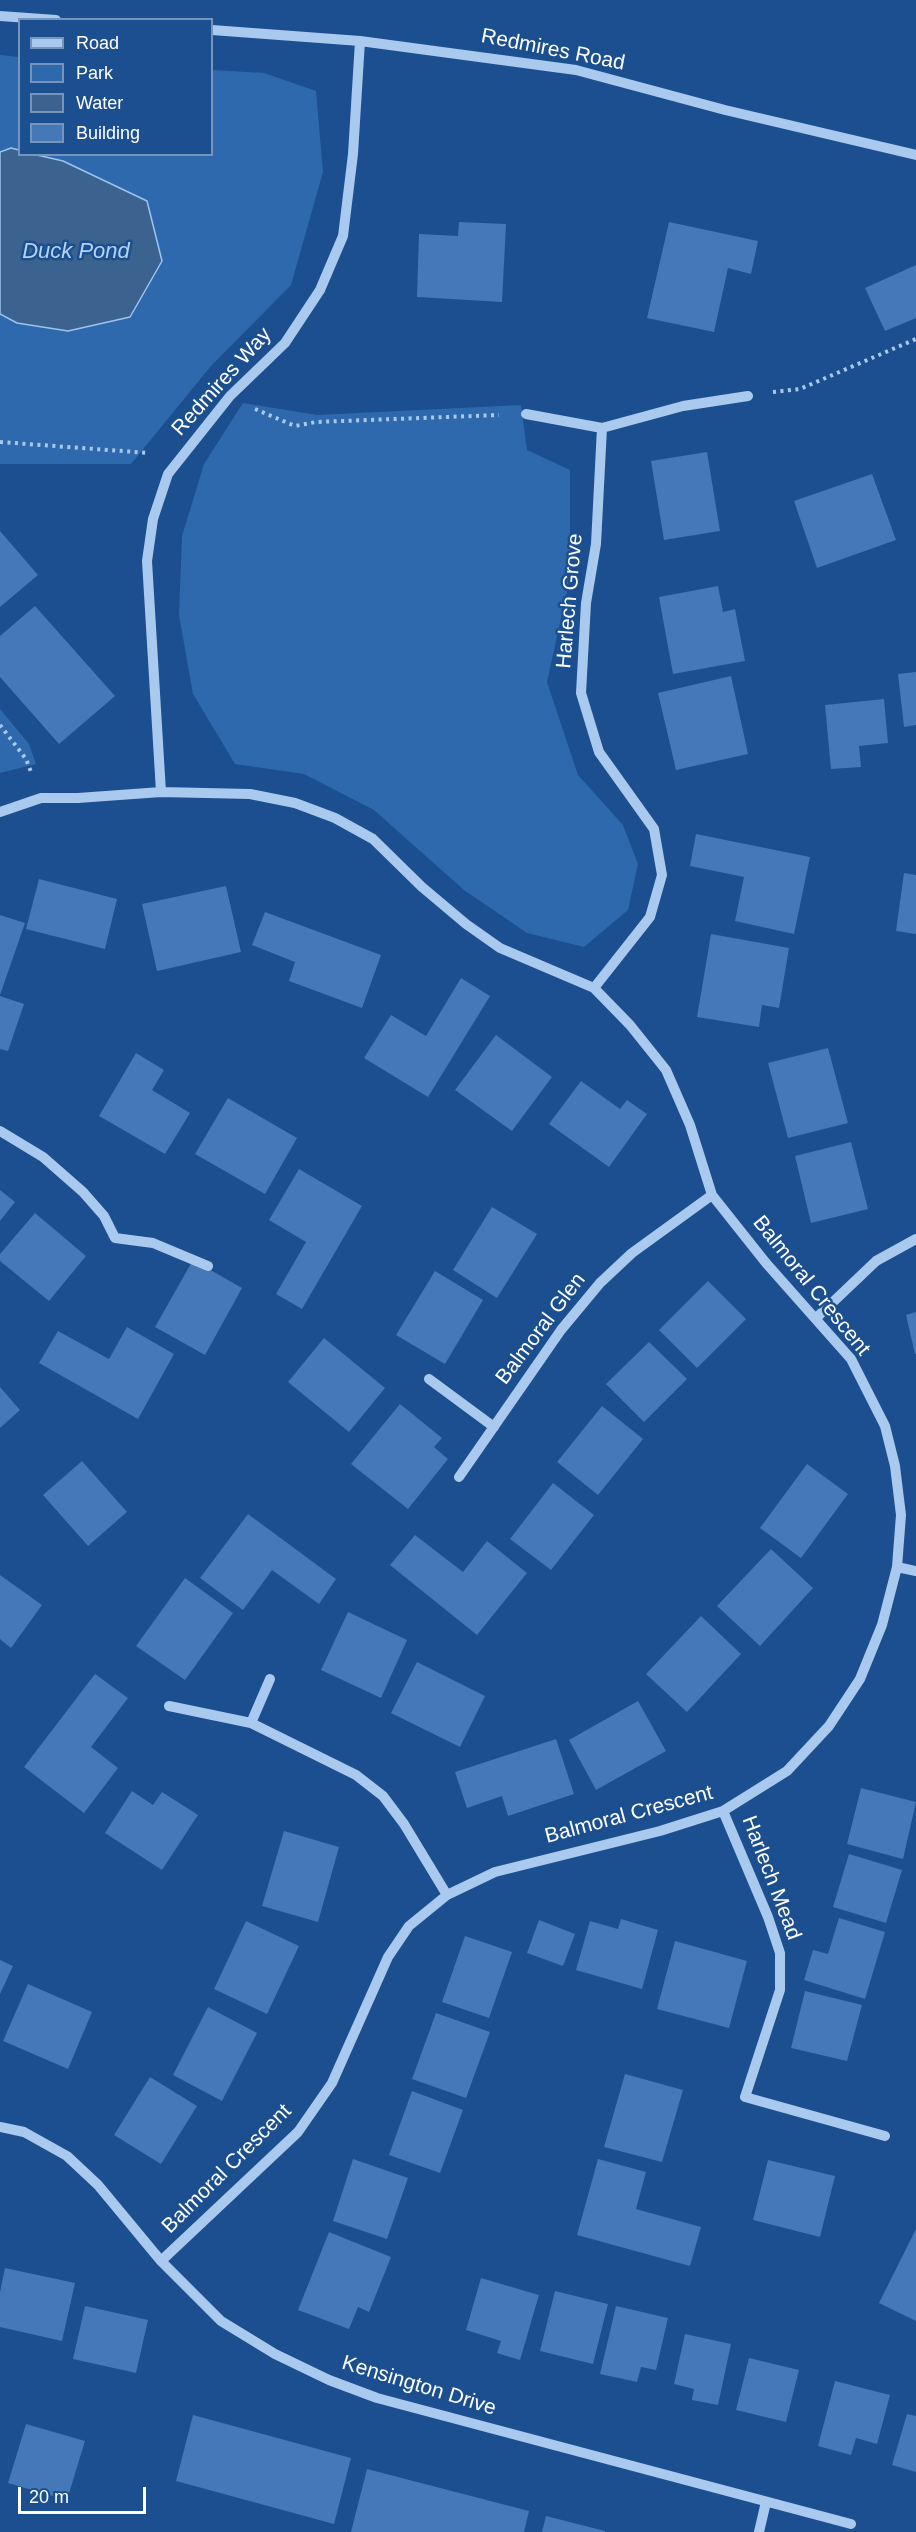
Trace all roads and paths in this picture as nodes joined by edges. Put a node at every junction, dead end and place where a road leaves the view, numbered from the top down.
1 (0, 16) edge
2 (28, 18) edge
3 (213, 30) edge
4 (360, 41) junction
5 (916, 154) edge
6 (916, 339) edge
7 (230, 396) junction
8 (748, 396) joint
9 (526, 414) joint
10 (602, 428) junction
11 (0, 442) edge
12 (183, 454) junction
13 (0, 725) edge
14 (161, 792) junction
15 (41, 798) junction
16 (0, 812) edge
17 (594, 988) junction
18 (0, 1131) edge
19 (712, 1196) junction
20 (916, 1239) edge
21 (208, 1266) dead end
22 (816, 1318) junction
23 (429, 1379) dead end
24 (494, 1427) junction
25 (459, 1477) dead end
26 (897, 1567) junction
27 (916, 1571) edge
28 (270, 1679) dead end
29 (169, 1706) dead end
30 (251, 1723) junction
31 (723, 1811) junction
32 (447, 1895) junction
33 (0, 2127) edge
34 (885, 2136) dead end
35 (161, 2261) junction
36 (766, 2502) junction
37 (851, 2524) dead end
38 (759, 2532) edge

1 - 2 street
3 - 4 street, Redmires Road
4 - 5 street, Redmires Road
4 - 7 street, Redmires Way
6 - 8 path
7 - 9 path
7 - 12 street, Redmires Way
8 - 10 street
9 - 10 street
10 - 17 street, Harlech Grove
11 - 12 path
12 - 14 street, Redmires Way
13 - 15 path
14 - 15 street, Balmoral Crescent
14 - 17 street, Balmoral Crescent
15 - 16 street, Balmoral Crescent
17 - 19 street, Balmoral Crescent
18 - 21 street
19 - 22 street, Balmoral Crescent
19 - 24 street, Balmoral Glen
20 - 22 street
22 - 26 street, Balmoral Crescent
23 - 24 street
24 - 25 street, Balmoral Glen
26 - 27 street
26 - 31 street, Balmoral Crescent
28 - 30 street
29 - 30 street
30 - 32 street
31 - 32 street, Balmoral Crescent
31 - 34 street, Harlech Mead
32 - 35 street, Balmoral Crescent
33 - 35 street, Kensington Drive
35 - 36 street, Kensington Drive
36 - 37 street, Kensington Drive
36 - 38 street

